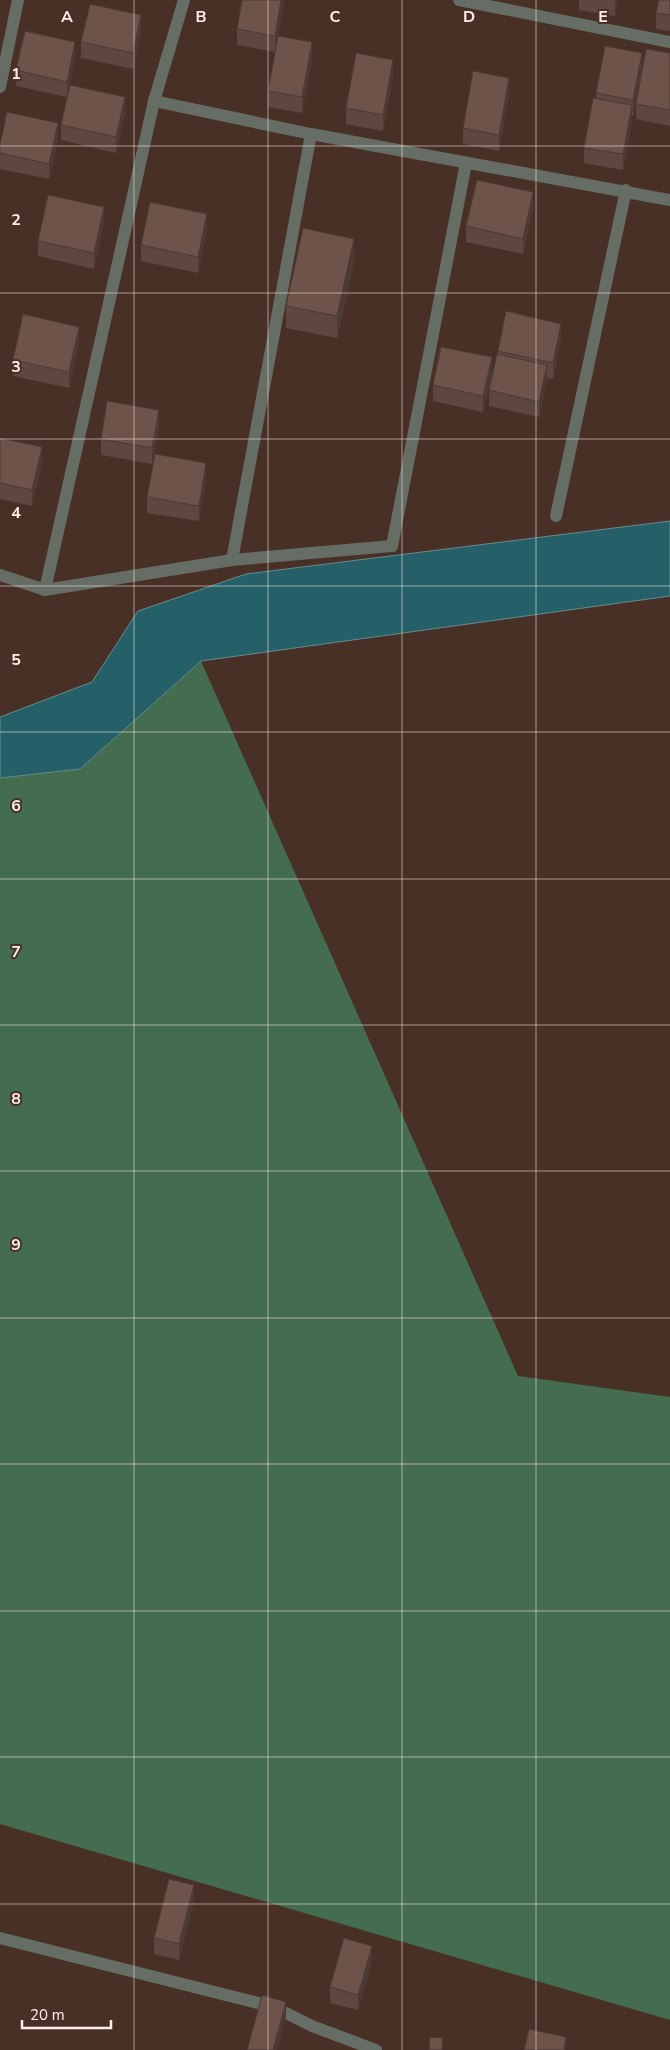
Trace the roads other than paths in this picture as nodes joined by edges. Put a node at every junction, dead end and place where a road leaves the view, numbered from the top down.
1 (18, 0) edge
2 (184, 0) edge
3 (459, 0) edge
4 (670, 42) edge
5 (0, 87) edge
6 (154, 101) junction
7 (311, 134) junction
8 (466, 163) junction
9 (626, 190) junction
10 (670, 200) edge
11 (556, 516) dead end
12 (232, 560) junction
13 (0, 575) edge
14 (45, 590) junction
15 (0, 1938) edge
16 (376, 2050) edge

1 - 5 street
2 - 6 street
3 - 4 street
6 - 7 street
6 - 14 street
7 - 8 street
7 - 12 street
8 - 9 street
8 - 12 street
9 - 10 street
9 - 11 street
12 - 14 street
13 - 14 street
15 - 16 street

